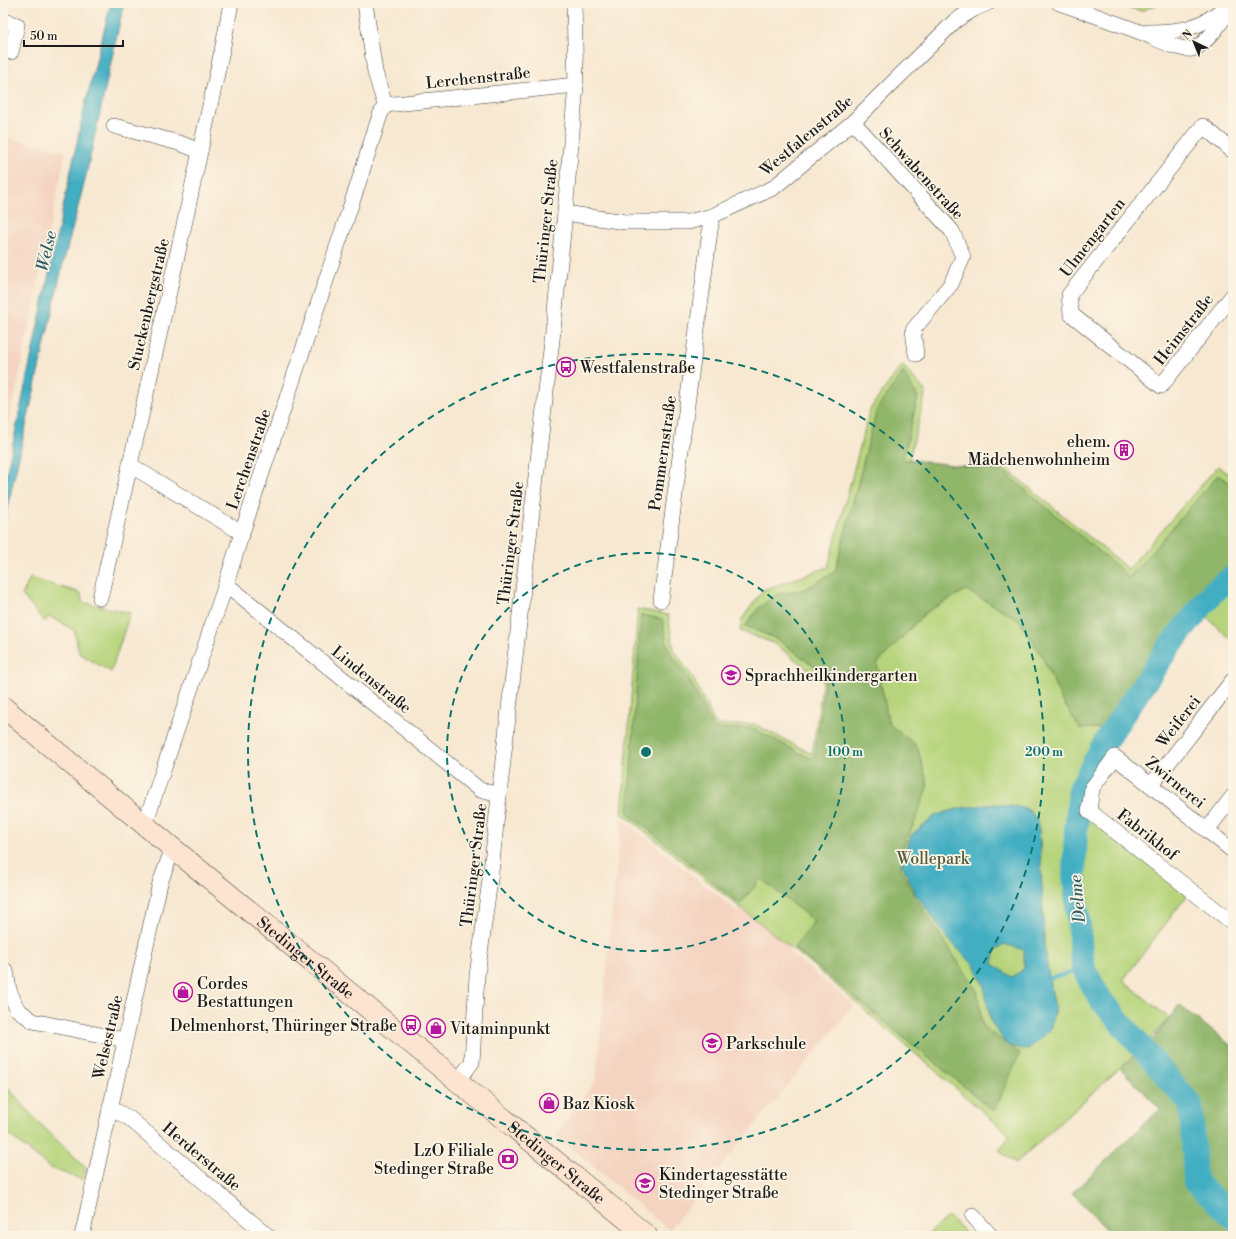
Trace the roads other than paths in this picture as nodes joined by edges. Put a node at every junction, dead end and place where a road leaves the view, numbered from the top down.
1 (231, 3) edge
2 (365, 3) edge
3 (574, 3) edge
4 (988, 3) edge
5 (1059, 3) edge
6 (1230, 3) edge
7 (1233, 4) edge
8 (3, 22) edge
9 (1141, 32) junction
10 (3, 50) edge
11 (576, 85) junction
12 (385, 105) junction
13 (853, 122) junction
14 (114, 126) dead end
15 (200, 151) junction
16 (1233, 151) edge
17 (565, 213) junction
18 (712, 216) junction
19 (1233, 295) edge
20 (916, 354) dead end
21 (1161, 386) joint
22 (130, 465) junction
23 (242, 533) junction
24 (226, 584) junction
25 (100, 598) dead end
26 (661, 600) dead end
27 (1233, 680) edge
28 (3, 707) edge
29 (1115, 757) joint
30 (1151, 785) junction
31 (499, 795) junction
32 (1233, 796) edge
33 (145, 824) junction
34 (1207, 830) junction
35 (174, 848) junction
36 (1233, 851) edge
37 (1233, 923) edge
38 (6, 971) dead end
39 (125, 1040) junction
40 (458, 1081) junction
41 (110, 1108) junction
42 (973, 1216) dead end
43 (82, 1236) edge
44 (268, 1236) edge
45 (647, 1236) edge
46 (991, 1236) edge

1 - 15 street, Stuckenbergstraße
2 - 12 street
3 - 11 street, Thüringer Straße
4 - 13 street, Westfalenstraße
5 - 9 street
6 - 9 street
7 - 9 street
8 - 10 street
11 - 12 street, Lerchenstraße
11 - 17 street, Thüringer Straße
12 - 23 street, Lerchenstraße
13 - 18 street, Westfalenstraße
13 - 20 street, Schwabenstraße
14 - 15 street
15 - 22 street, Stuckenbergstraße
16 - 21 street, Ulmengarten
17 - 18 street, Westfalenstraße
17 - 31 street, Thüringer Straße
18 - 26 street, Pommernstraße
19 - 21 street, Heimstraße
22 - 23 street
22 - 25 street, Stuckenbergstraße
23 - 24 street, Lerchenstraße
24 - 31 street, Lindenstraße
24 - 33 street, Lerchenstraße
27 - 30 street, Weiferei
28 - 33 main road, Stedinger Straße
29 - 30 street, Zwirnerei
29 - 37 street, Fabrikhof
30 - 34 street, Zwirnerei
31 - 40 street, Thüringer Straße
32 - 34 street
33 - 35 main road, Stedinger Straße
34 - 36 street, Zwirnerei
35 - 39 street, Welsestraße
35 - 40 main road, Stedinger Straße
38 - 39 street
39 - 41 street, Welsestraße
40 - 45 main road, Stedinger Straße
41 - 43 street, Welsestraße
41 - 44 street, Herderstraße
42 - 46 street

